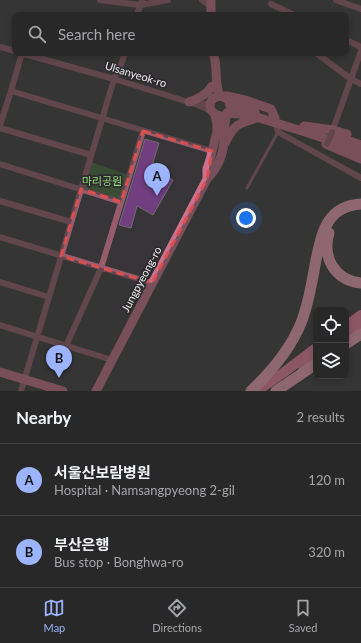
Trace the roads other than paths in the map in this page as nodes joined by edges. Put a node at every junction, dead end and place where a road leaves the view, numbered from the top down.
1 (100, 0) edge
2 (168, 0) edge
3 (202, 0) edge
4 (336, 0) edge
5 (141, 3) edge
6 (271, 4) dead end
7 (211, 7) edge
8 (361, 9) edge
9 (288, 12) edge
10 (349, 41) edge
11 (0, 47) edge
12 (361, 47) edge
13 (12, 50) edge
14 (361, 51) edge
15 (21, 56) edge
16 (33, 56) edge
17 (124, 56) edge
18 (212, 56) edge
19 (214, 56) edge
20 (320, 56) edge
21 (114, 79) junction
22 (351, 79) junction
23 (361, 84) edge
24 (212, 86) junction
25 (11, 91) junction
26 (224, 98) junction
27 (189, 102) junction
28 (212, 107) junction
29 (227, 113) junction
30 (102, 118) junction
31 (258, 118) junction
32 (276, 124) junction
33 (0, 126) edge
34 (303, 128) junction
35 (143, 131) junction
36 (332, 131) junction
37 (361, 139) edge
38 (327, 144) junction
39 (361, 145) edge
40 (223, 148) junction
41 (212, 151) junction
42 (361, 152) edge
43 (91, 155) junction
44 (323, 157) junction
45 (361, 159) edge
46 (0, 164) edge
47 (361, 178) edge
48 (208, 179) junction
49 (247, 188) dead end
50 (81, 189) junction
51 (0, 201) edge
52 (121, 202) junction
53 (361, 204) edge
54 (361, 209) edge
55 (71, 222) junction
56 (0, 237) edge
57 (61, 256) junction
58 (101, 268) junction
59 (0, 282) edge
60 (152, 283) junction
61 (361, 283) edge
62 (49, 297) junction
63 (361, 315) edge
64 (349, 324) edge
65 (361, 324) edge
66 (0, 325) edge
67 (349, 333) edge
68 (361, 334) edge
69 (37, 337) junction
70 (348, 343) edge
71 (66, 346) junction
72 (313, 350) edge
73 (313, 359) edge
74 (112, 360) junction
75 (313, 366) edge
76 (0, 372) edge
77 (24, 379) junction
78 (21, 391) edge
79 (62, 391) edge
80 (96, 391) edge
81 (250, 391) edge
82 (257, 391) edge
83 (271, 391) edge
84 (276, 391) edge

1 - 5 street
2 - 5 street
3 - 7 street
4 - 8 street
6 - 9 street
10 - 12 street
11 - 13 street
14 - 22 street
15 - 25 street
16 - 21 street, Ulsanyeok-ro
17 - 21 street
18 - 24 main road
19 - 26 main road
20 - 22 street
21 - 27 street, Ulsanyeok-ro
21 - 30 street
22 - 23 street
22 - 36 street
24 - 27 main road
24 - 28 main road
25 - 30 street
25 - 33 street
26 - 28 main road
26 - 29 main road
26 - 32 main road
27 - 28 street, Ulsanyeok-ro
28 - 29 main road
28 - 41 main road
29 - 31 main road
29 - 40 main road
30 - 35 street
30 - 43 street
31 - 32 main road
31 - 40 main road
32 - 34 main road
32 - 44 street
32 - 49 lane
33 - 43 street
34 - 36 main road
34 - 38 main road
34 - 39 main road
34 - 42 main road
35 - 41 street
35 - 52 street
36 - 37 main road
36 - 38 street, bridge
38 - 44 street
38 - 45 main road
40 - 48 main road, Jungpyeong-ro
41 - 48 main road
43 - 50 street
44 - 47 street
46 - 50 street
48 - 60 main road, Jungpyeong-ro
50 - 52 street
50 - 55 street
51 - 55 street
52 - 58 street
53 - 81 highway
54 - 61 highway
55 - 57 street
56 - 57 street
57 - 58 street
57 - 62 street
58 - 60 street
58 - 71 street
59 - 62 street
60 - 74 main road, Jungpyeong-ro
62 - 69 street
63 - 64 main road
65 - 67 main road
66 - 69 street
68 - 70 highway
69 - 71 street
69 - 77 street
71 - 74 street
72 - 82 main road
73 - 83 main road
74 - 80 main road, Jungpyeong-ro
75 - 84 highway
76 - 77 main road
77 - 78 street
77 - 79 main road

